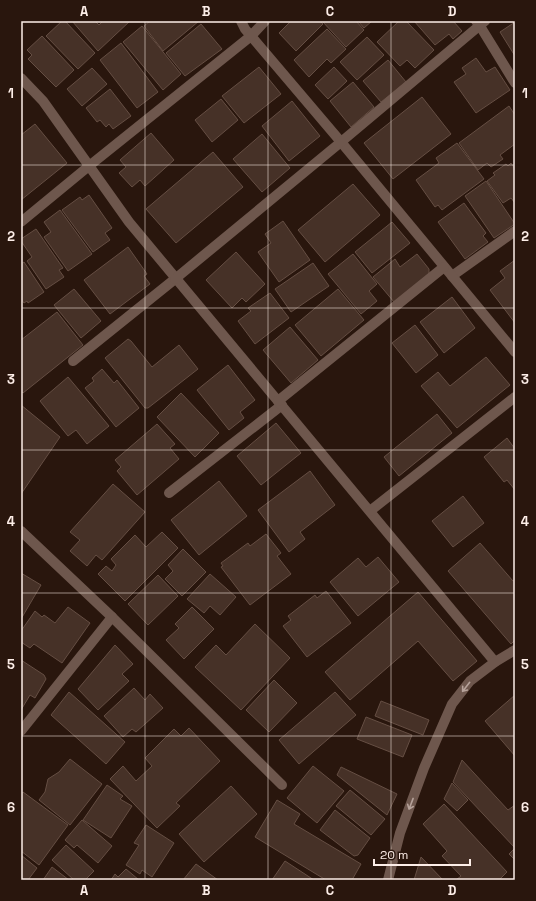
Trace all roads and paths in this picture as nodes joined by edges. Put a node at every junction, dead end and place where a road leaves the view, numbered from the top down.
1 (241, 21) edge
2 (265, 21) edge
3 (480, 23) edge
4 (251, 36) junction
5 (21, 78) edge
6 (515, 83) edge
7 (341, 142) junction
8 (89, 166) junction
9 (21, 222) edge
10 (515, 232) edge
11 (444, 267) junction
12 (452, 276) junction
13 (175, 279) junction
14 (515, 352) edge
15 (74, 362) dead end
16 (515, 396) edge
17 (280, 403) junction
18 (170, 493) dead end
19 (370, 511) junction
20 (21, 531) edge
21 (112, 617) junction
22 (515, 650) edge
23 (495, 662) junction
24 (21, 731) edge
25 (282, 785) dead end
26 (388, 880) edge

1 - 4 street
2 - 4 street
3 - 6 street
3 - 7 street
4 - 7 street
4 - 8 street
5 - 8 street
7 - 11 street
7 - 13 street
8 - 9 street
8 - 13 street
10 - 12 street
11 - 12 street
11 - 17 street
12 - 14 street
13 - 15 street
13 - 17 street
16 - 19 street
17 - 18 street
17 - 19 street
19 - 23 street
20 - 21 street
21 - 24 street
21 - 25 street
22 - 23 street
23 -> 26 street

